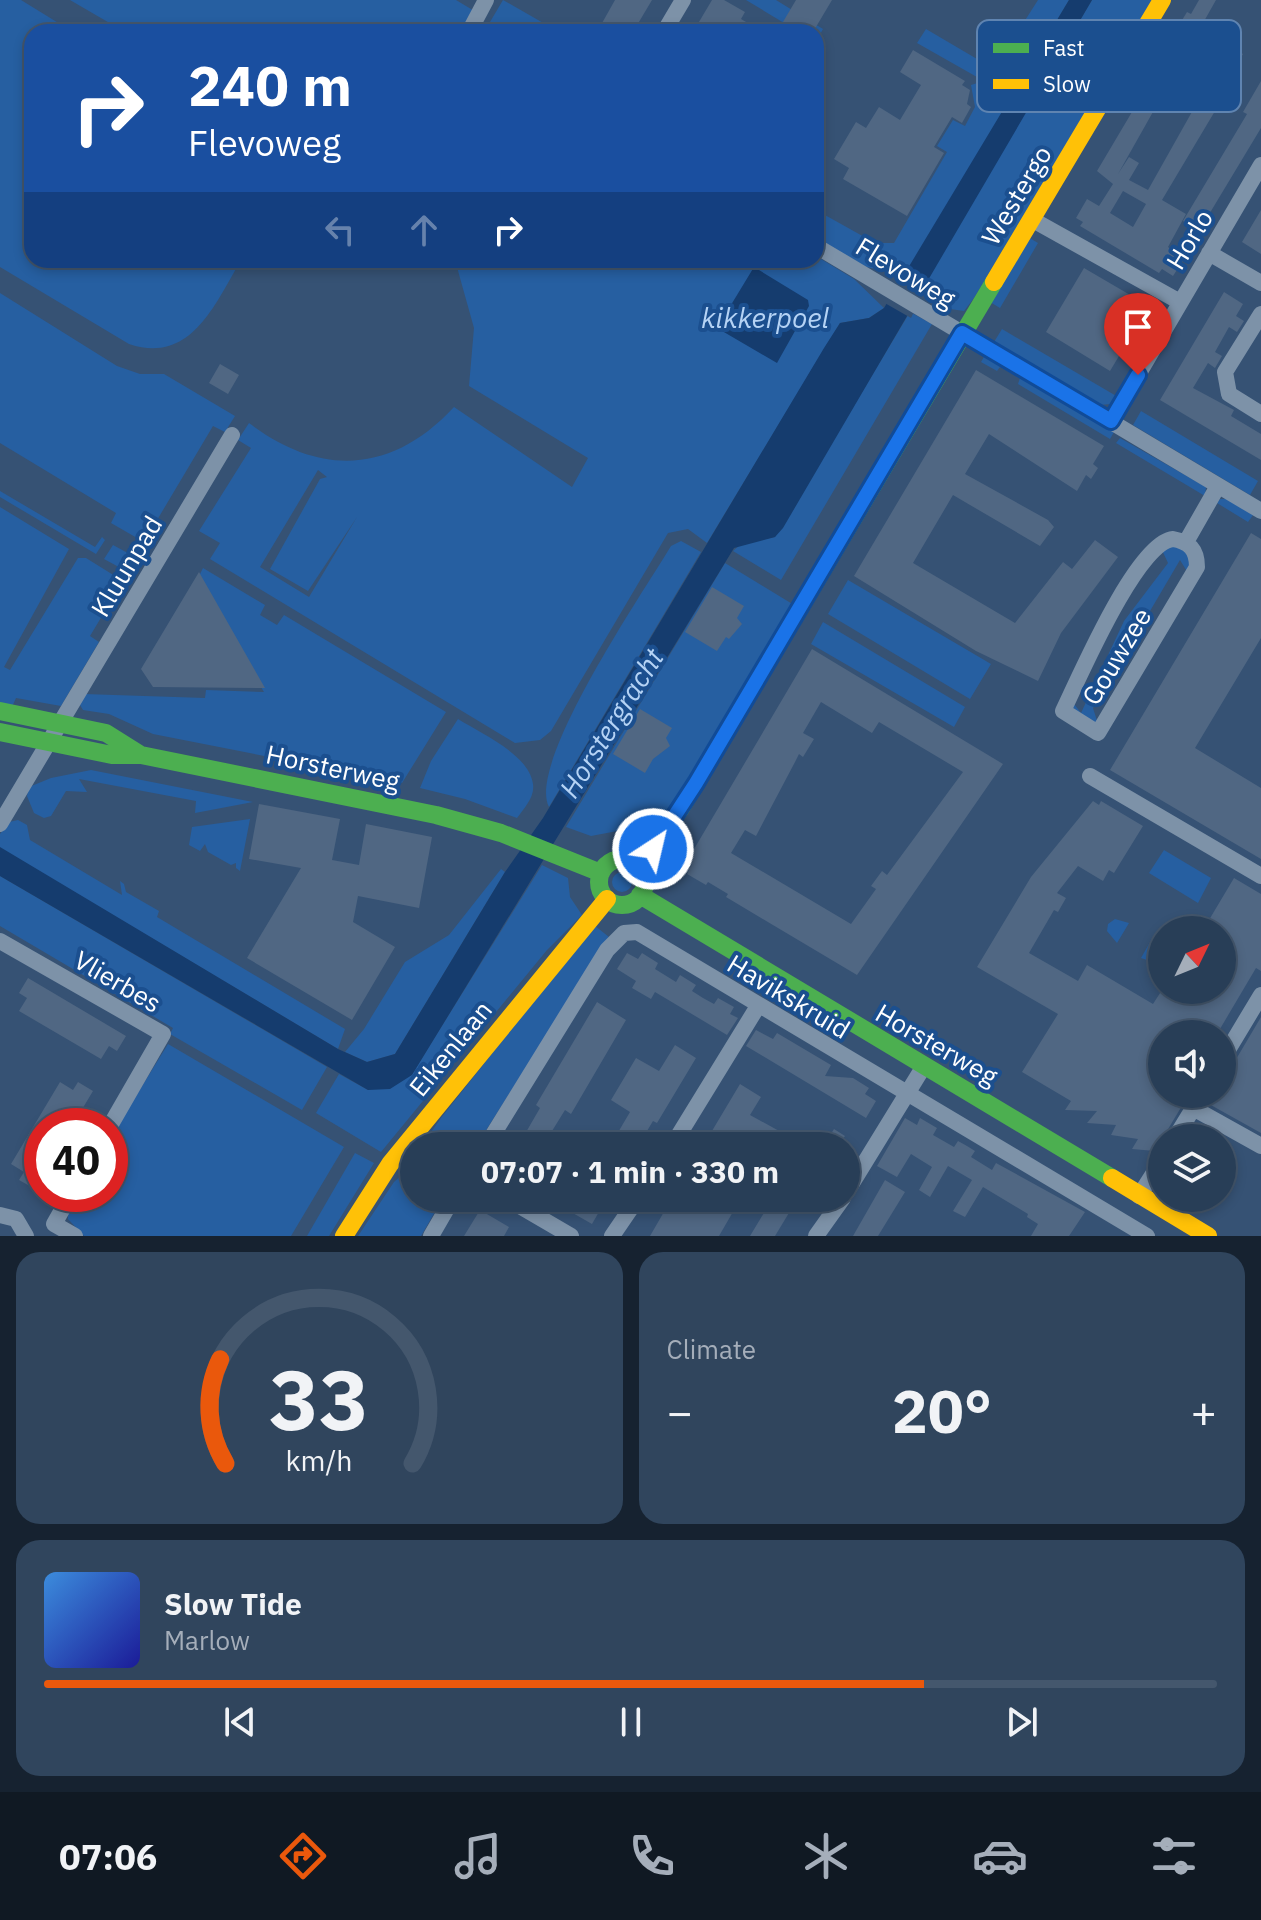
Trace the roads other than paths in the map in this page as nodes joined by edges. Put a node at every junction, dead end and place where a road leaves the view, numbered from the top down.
1 (486, 0) edge
2 (683, 0) edge
3 (1162, 0) edge
4 (1150, 20) edge
5 (473, 24) edge
6 (669, 24) edge
7 (1096, 112) edge
8 (1261, 165) edge
9 (1033, 220) junction
10 (824, 251) edge
11 (1209, 253) junction
12 (1261, 283) edge
13 (1180, 302) junction
14 (1261, 314) edge
15 (962, 333) junction
16 (1261, 414) edge
17 (1111, 421) junction
18 (232, 435) dead end
19 (1218, 486) junction
20 (1261, 511) edge
21 (1186, 542) junction
22 (0, 711) edge
23 (61, 722) junction
24 (0, 732) edge
25 (48, 743) junction
26 (141, 755) junction
27 (1090, 776) dead end
28 (0, 824) edge
29 (637, 865) junction
30 (601, 873) junction
31 (1261, 876) edge
32 (640, 895) junction
33 (607, 899) junction
34 (0, 941) edge
35 (1261, 995) edge
36 (758, 1006) junction
37 (1236, 1037) edge
38 (924, 1066) junction
39 (907, 1094) junction
40 (120, 1108) edge
41 (1207, 1108) edge
42 (423, 1132) edge
43 (495, 1132) edge
44 (681, 1132) edge
45 (1261, 1146) edge
46 (400, 1156) edge
47 (860, 1170) edge
48 (1148, 1182) edge
49 (1139, 1196) junction
50 (61, 1212) edge
51 (445, 1212) edge
52 (530, 1212) edge
53 (628, 1212) edge
54 (833, 1212) edge
55 (0, 1215) edge
56 (54, 1224) junction
57 (26, 1234) edge
58 (75, 1236) edge
59 (344, 1236) edge
60 (431, 1236) edge
61 (571, 1236) edge
62 (612, 1236) edge
63 (816, 1236) edge
64 (1147, 1236) edge
65 (1208, 1236) edge

1 - 5 street
2 - 6 street
3 - 4 street, Westergo
7 - 9 street, Westergo
8 - 11 street, Horlo
9 - 13 street
9 - 15 street, Westergo
10 - 15 street, Flevoweg
11 - 12 street
11 - 13 street, Horlo
13 - 17 street, Horlo
14 - 16 street
15 - 17 street, Flevoweg
15 - 29 street, Westergo
17 - 19 street, Flevoweg
18 - 23 street, Kluunpad
19 - 20 street, Flevoweg
19 - 21 street
21 - 21 street, Gouwzee
22 - 23 street, Horsterweg
23 - 25 street, Kluunpad
23 - 26 street, Horsterweg
24 - 25 street, Horsterweg
25 - 26 street, Horsterweg
25 - 28 street, Kluunpad
26 - 30 street, Horsterweg
27 - 31 street
29 - 30 street
29 - 32 street
30 - 33 street
32 - 33 street
32 - 38 street, Horsterweg
33 - 42 street, Eikenlaan
34 - 40 street, Vlierbes
35 - 37 street
36 - 39 street, Havikskruid
36 - 43 street, Havikskruid
36 - 44 street
38 - 39 street
38 - 49 street, Horsterweg
39 - 47 street
39 - 64 street, Havikskruid
41 - 45 street
46 - 59 street, Eikenlaan
48 - 49 street
49 - 65 street, Horsterweg
50 - 56 street
51 - 60 street
52 - 61 street
53 - 62 street
54 - 63 street
55 - 57 street
56 - 57 street
56 - 58 street

